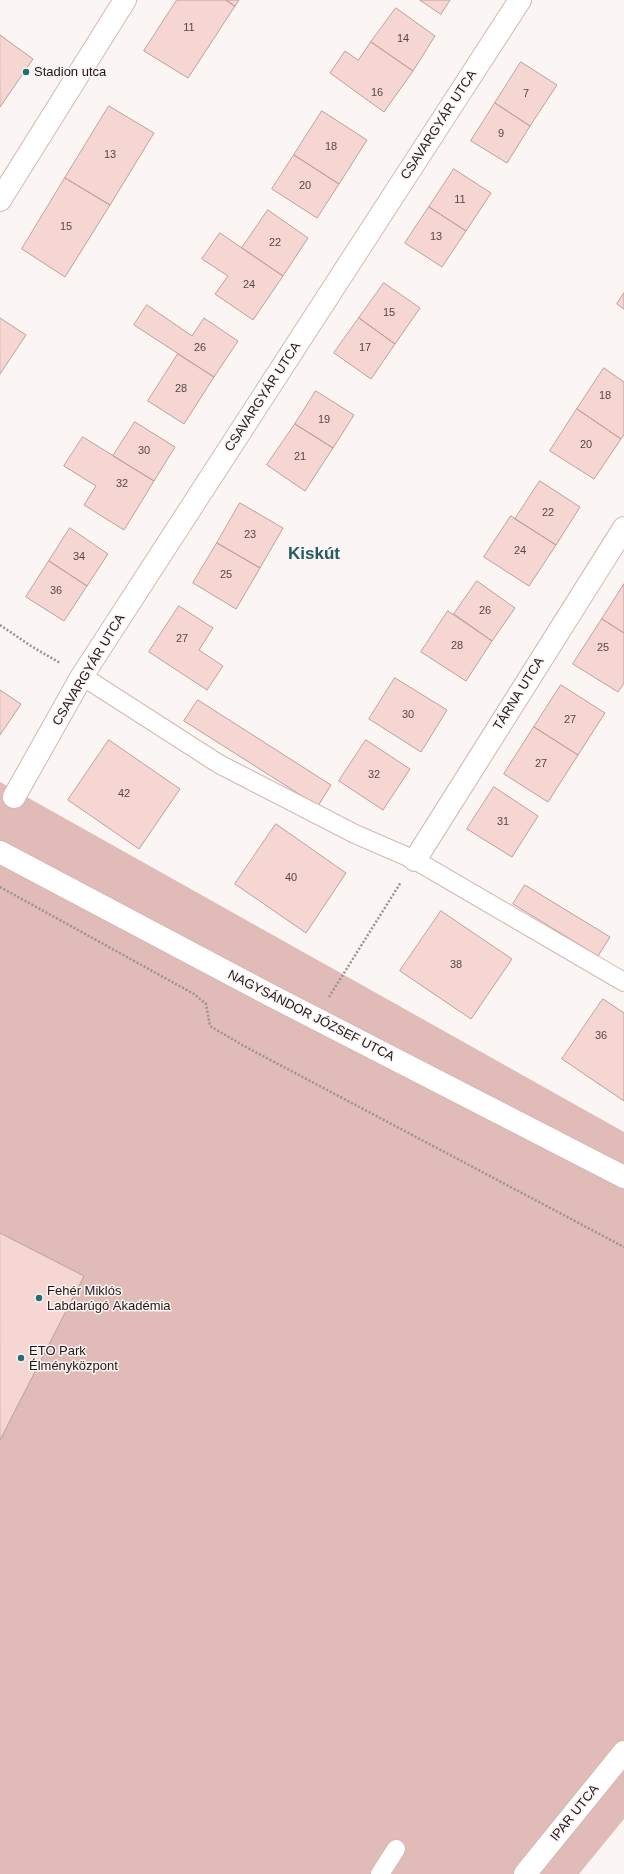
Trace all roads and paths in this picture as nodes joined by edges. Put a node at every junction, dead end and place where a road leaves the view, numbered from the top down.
1 (125, 0) edge
2 (520, 0) edge
3 (0, 200) edge
4 (624, 528) edge
5 (0, 625) edge
6 (82, 676) junction
7 (14, 798) dead end
8 (0, 852) edge
9 (415, 860) junction
10 (0, 887) edge
11 (624, 982) edge
12 (316, 1019) junction
13 (624, 1177) edge
14 (624, 1247) edge
15 (624, 1752) edge
16 (396, 1848) dead end
17 (380, 1874) edge
18 (525, 1874) edge

1 - 3 street
2 - 6 street, CSAVARGYÁR UTCA
4 - 9 street, TÁRNA UTCA
5 - 6 path
6 - 7 street, CSAVARGYÁR UTCA
6 - 9 lane
8 - 12 street, NAGYSÁNDOR JÓZSEF UTCA
9 - 11 lane
9 - 12 path
10 - 14 path
12 - 13 street, NAGYSÁNDOR JÓZSEF UTCA
15 - 18 street, IPAR UTCA
16 - 17 lane

